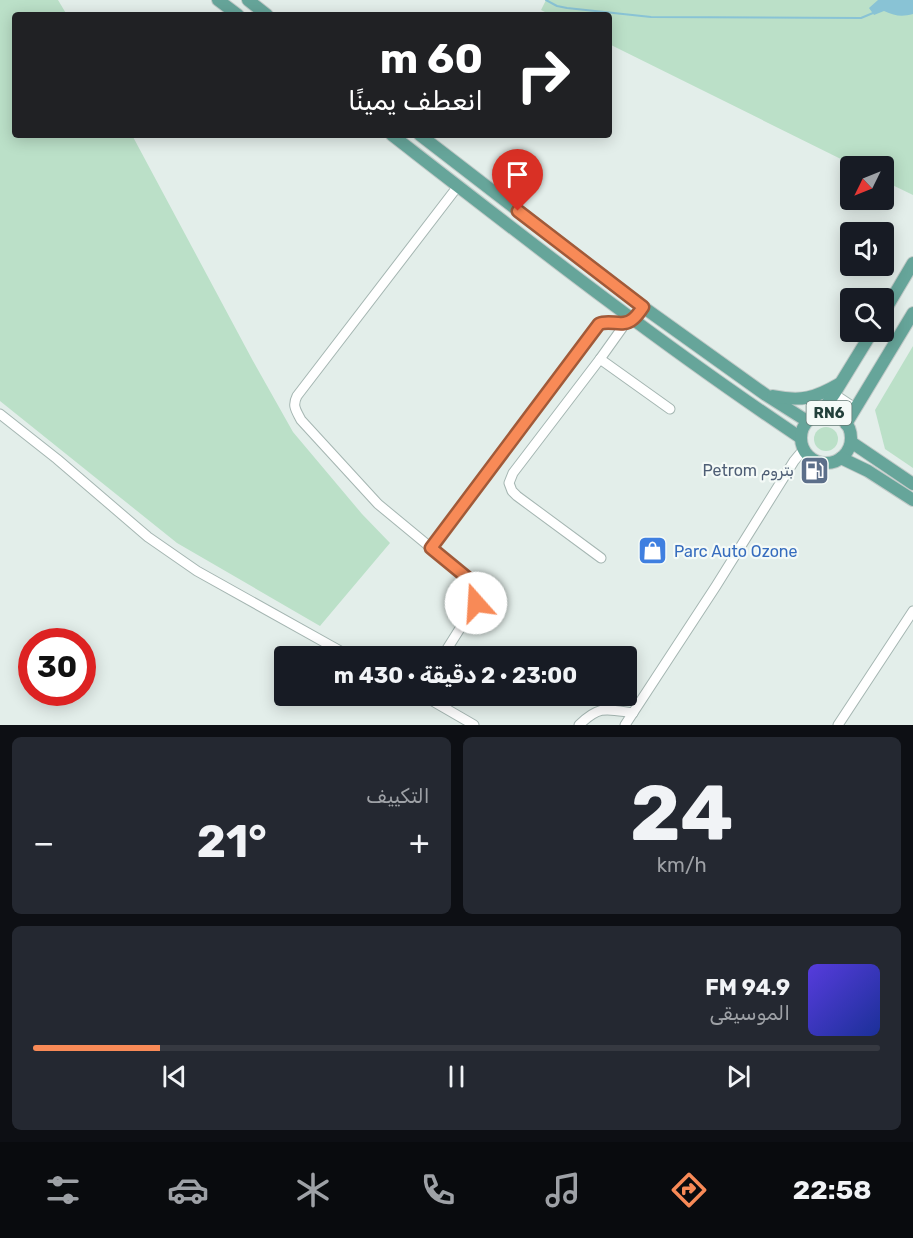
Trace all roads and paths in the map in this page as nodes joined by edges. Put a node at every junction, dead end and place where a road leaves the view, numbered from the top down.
1 (250, 2) edge
2 (263, 12) edge
3 (396, 138) edge
4 (424, 138) edge
5 (447, 156) junction
6 (439, 171) junction
7 (481, 183) junction
8 (458, 186) junction
9 (471, 197) junction
10 (913, 263) edge
11 (894, 295) edge
12 (643, 307) junction
13 (913, 313) edge
14 (629, 321) junction
15 (866, 342) edge
16 (600, 359) junction
17 (837, 389) junction
18 (766, 395) junction
19 (855, 408) junction
20 (670, 409) dead end
21 (788, 409) junction
22 (0, 414) edge
23 (820, 414) junction
24 (807, 421) junction
25 (779, 424) junction
26 (846, 424) junction
27 (851, 442) junction
28 (802, 444) junction
29 (841, 458) junction
30 (876, 460) junction
31 (868, 471) junction
32 (913, 484) edge
33 (913, 500) edge
34 (431, 548) junction
35 (601, 558) dead end
36 (913, 611) edge
37 (331, 646) edge
38 (449, 646) edge
39 (441, 706) edge
40 (633, 713) junction
41 (474, 725) edge
42 (579, 725) edge
43 (625, 725) edge
44 (838, 725) edge

1 - 2 main road
3 - 6 main road
4 - 5 main road
5 - 6 main road
5 - 7 main road
6 - 8 main road
7 - 9 street
7 - 12 main road
8 - 9 main road
8 - 34 street
9 - 14 main road
10 - 11 main road
12 - 14 street
12 - 18 main road
13 - 19 main road, RN6
14 - 16 street
14 - 25 main road
14 - 34 street
15 - 17 main road, RN6
16 - 20 street
16 - 35 street
17 - 18 main road
17 - 19 street
17 - 23 main road, RN6
18 - 21 main road
19 - 26 main road, RN6
21 - 24 main road
21 - 25 street
22 - 37 street
23 - 24 main road, RN6
23 - 26 main road, RN6
24 - 28 main road, RN6
25 - 28 main road
26 - 27 main road, RN6
27 - 29 main road, RN6
27 - 30 main road, RN6
28 - 29 main road, RN6
28 - 40 street
29 - 31 main road, RN6
30 - 31 street
30 - 32 main road, RN6
31 - 33 main road, RN6
34 - 38 street
36 - 44 street
39 - 41 street
40 - 42 street
40 - 43 street

